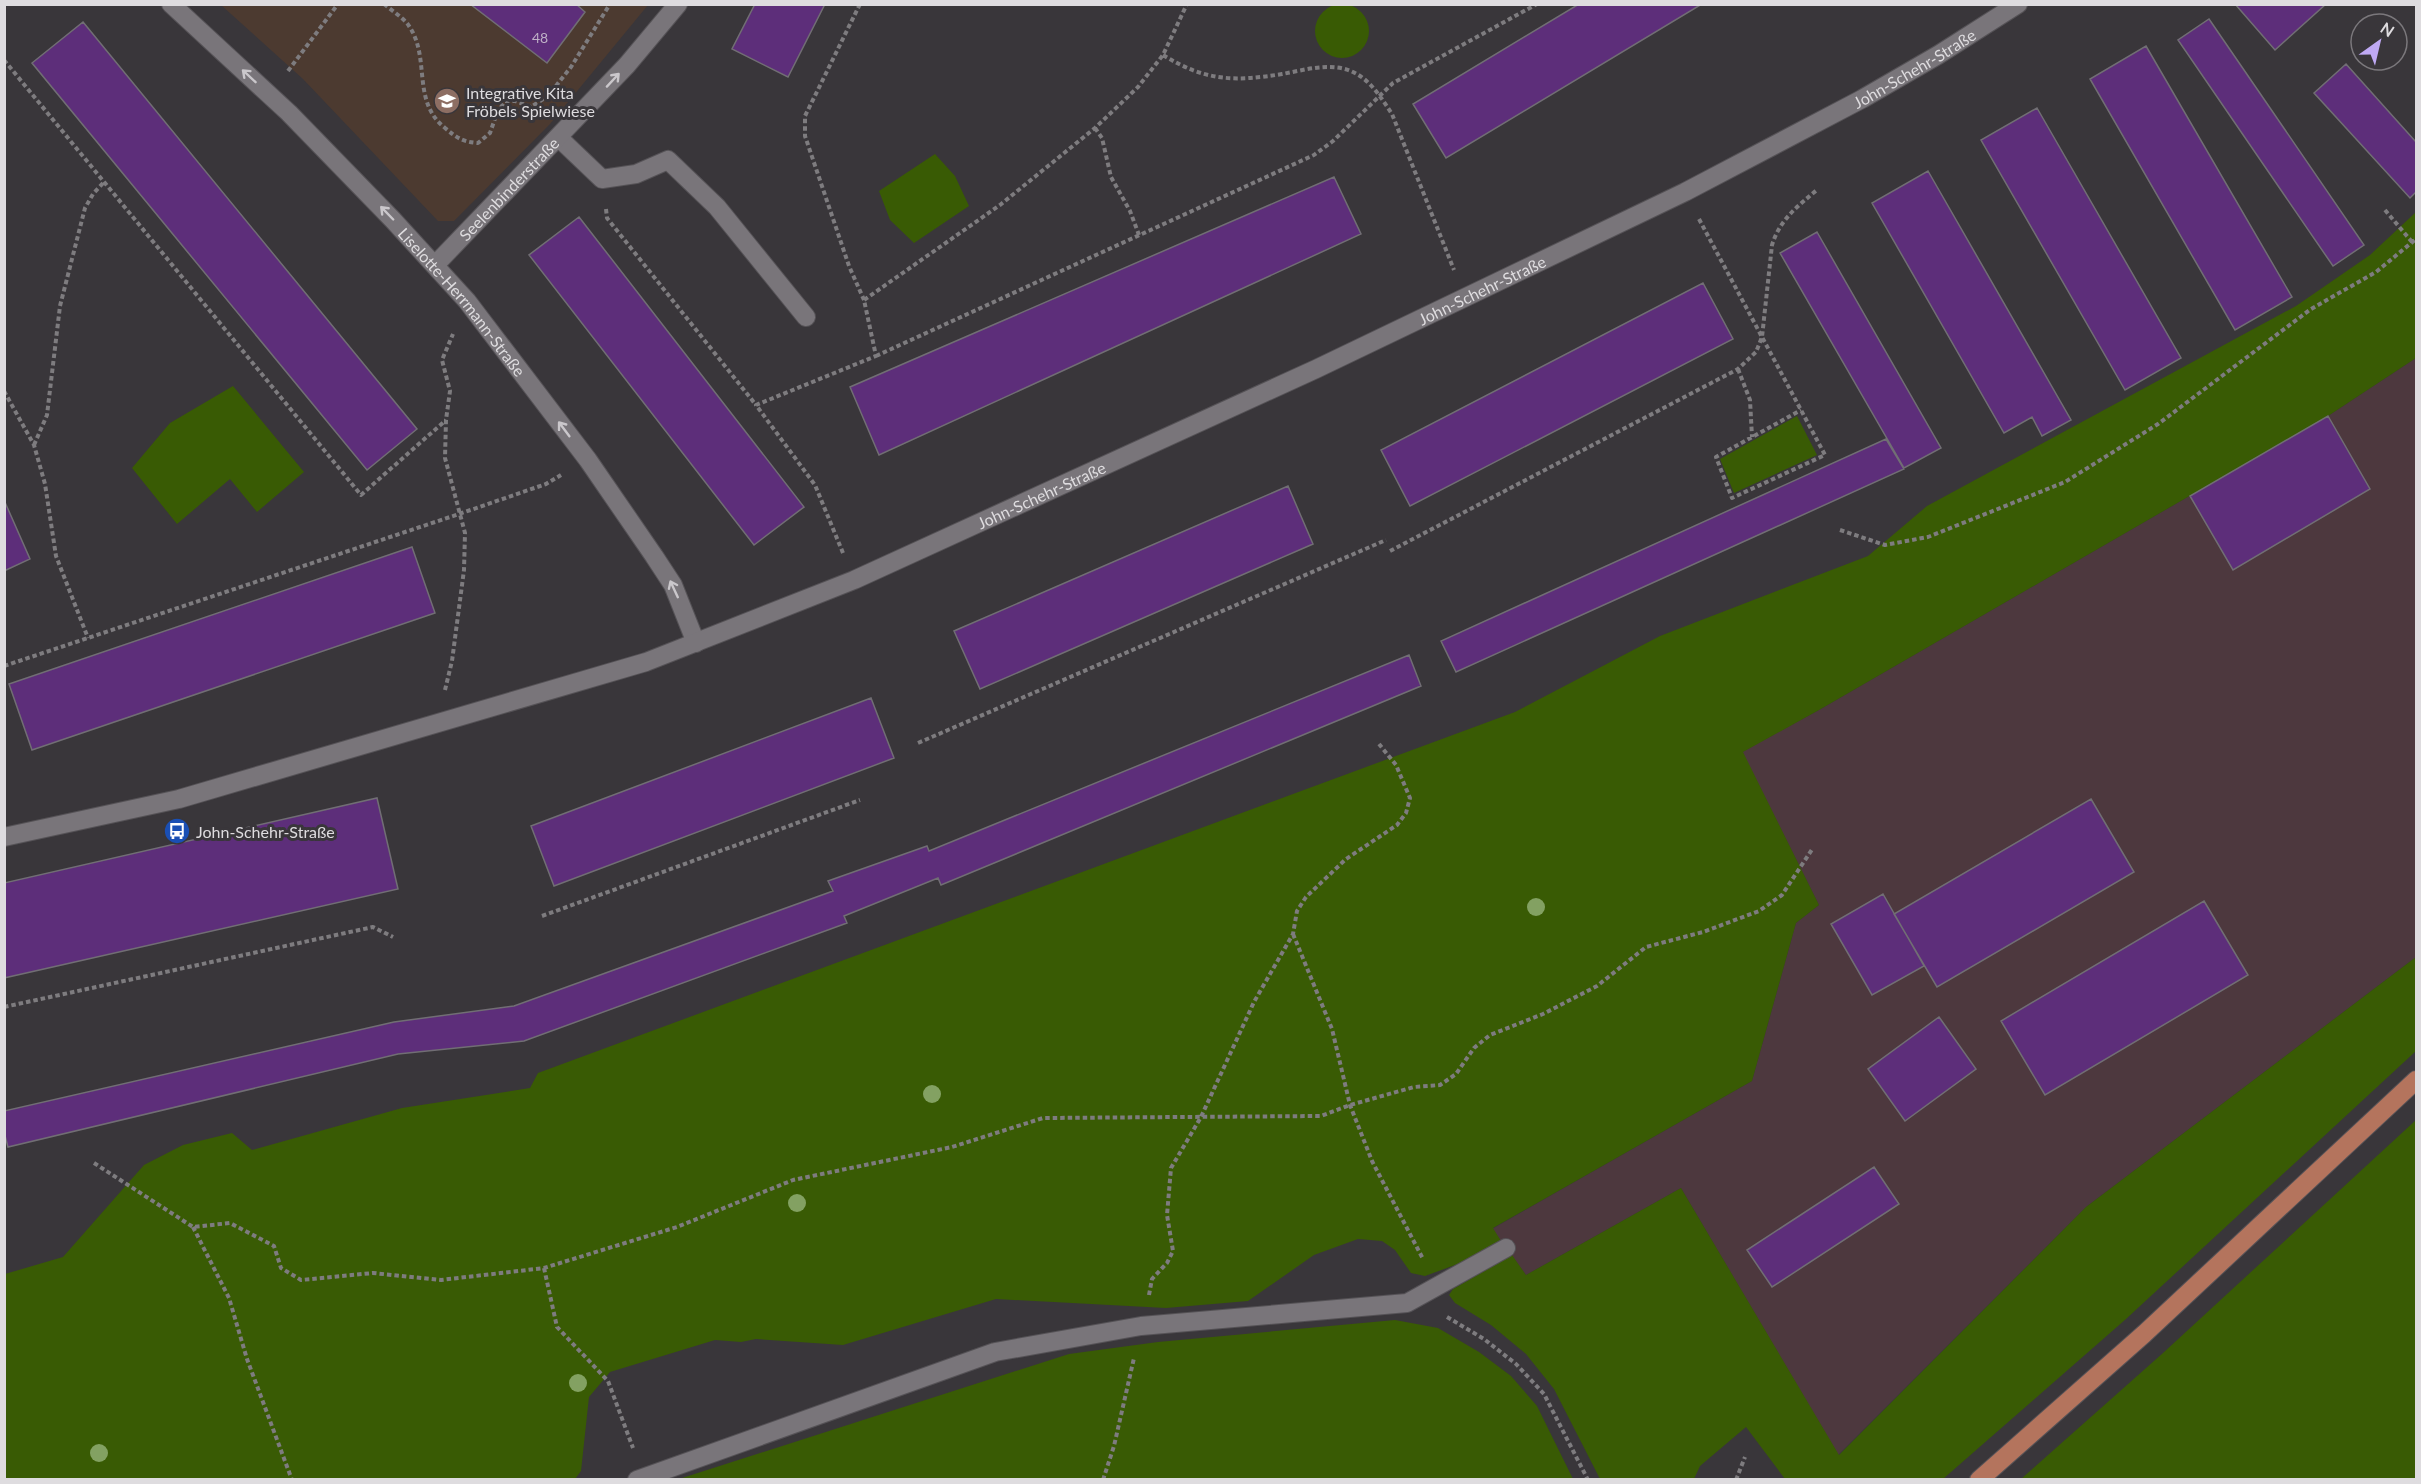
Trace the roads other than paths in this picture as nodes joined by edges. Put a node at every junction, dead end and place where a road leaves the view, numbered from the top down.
1 (171, 4) edge
2 (678, 4) edge
3 (2018, 4) edge
4 (559, 138) junction
5 (435, 265) junction
6 (806, 317) dead end
7 (696, 643) junction
8 (4, 837) edge
9 (2416, 1080) edge
10 (1506, 1248) dead end
11 (640, 1478) edge
12 (1978, 1479) edge

5 -> 1 street, Liselotte-Herrmann-Straße
4 -> 2 street, Seelenbinderstraße
3 - 7 street, John-Schehr-Straße
4 - 5 street, Seelenbinderstraße
4 - 6 street
7 -> 5 street, Liselotte-Herrmann-Straße
7 - 8 street, John-Schehr-Straße
9 - 12 main road
10 - 11 street

